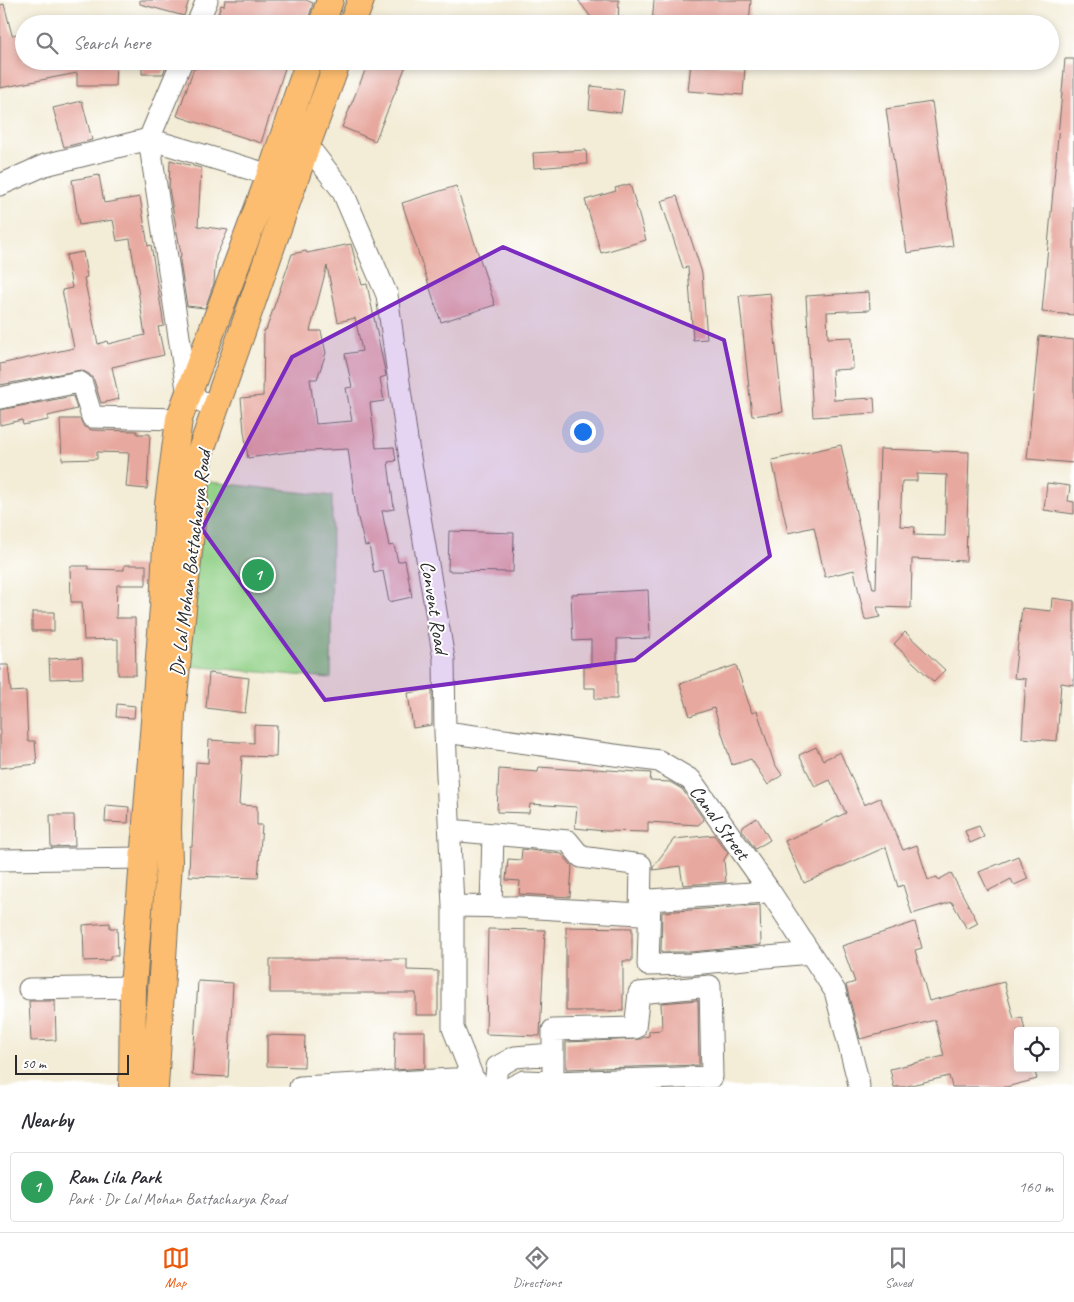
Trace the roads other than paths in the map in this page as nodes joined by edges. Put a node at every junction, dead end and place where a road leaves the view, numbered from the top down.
1 (207, 0) edge
2 (330, 0) edge
3 (361, 0) edge
4 (201, 15) edge
5 (325, 15) edge
6 (355, 15) edge
7 (178, 70) edge
8 (306, 70) edge
9 (335, 70) edge
10 (150, 139) junction
11 (307, 145) junction
12 (270, 175) junction
13 (294, 182) junction
14 (0, 185) edge
15 (0, 398) edge
16 (184, 407) junction
17 (216, 407) junction
18 (445, 732) junction
19 (450, 830) junction
20 (493, 834) junction
21 (143, 858) junction
22 (0, 860) edge
23 (767, 891) junction
24 (453, 906) junction
25 (491, 907) junction
26 (800, 954) junction
27 (133, 987) junction
28 (28, 989) dead end
29 (552, 1054) junction
30 (553, 1082) junction
31 (488, 1085) edge
32 (132, 1087) edge
33 (155, 1087) edge
34 (300, 1087) edge
35 (859, 1087) edge

1 - 4 street
2 - 5 main road
3 - 6 main road
7 - 10 street
8 - 12 main road, Dr Lal Mohan Battacharya Road
9 - 11 main road, Dr Lal Mohan Battacharya Road
10 - 12 street
10 - 14 street
10 - 16 street
11 - 13 main road, Dr Lal Mohan Battacharya Road
11 - 18 street, Convent Road
12 - 13 street
12 - 16 main road, Dr Lal Mohan Battacharya Road
13 - 17 main road, Dr Lal Mohan Battacharya Road
15 - 16 street
16 - 17 street
16 - 21 main road, Dr Lal Mohan Battacharya Road
17 - 33 main road, Dr Lal Mohan Battacharya Road
18 - 19 street, Convent Road
18 - 23 street, Canal Street
19 - 20 street
19 - 24 street, Convent Road
20 - 25 street
20 - 25 street
21 - 22 street
21 - 27 main road, Dr Lal Mohan Battacharya Road
23 - 26 street, Canal Street
23 - 26 street
24 - 25 street
24 - 31 street, Convent Road
26 - 35 street, Canal Street
27 - 28 street
27 - 32 main road, Dr Lal Mohan Battacharya Road
29 - 30 street
29 - 30 street
29 - 31 street
30 - 31 street
31 - 34 street

